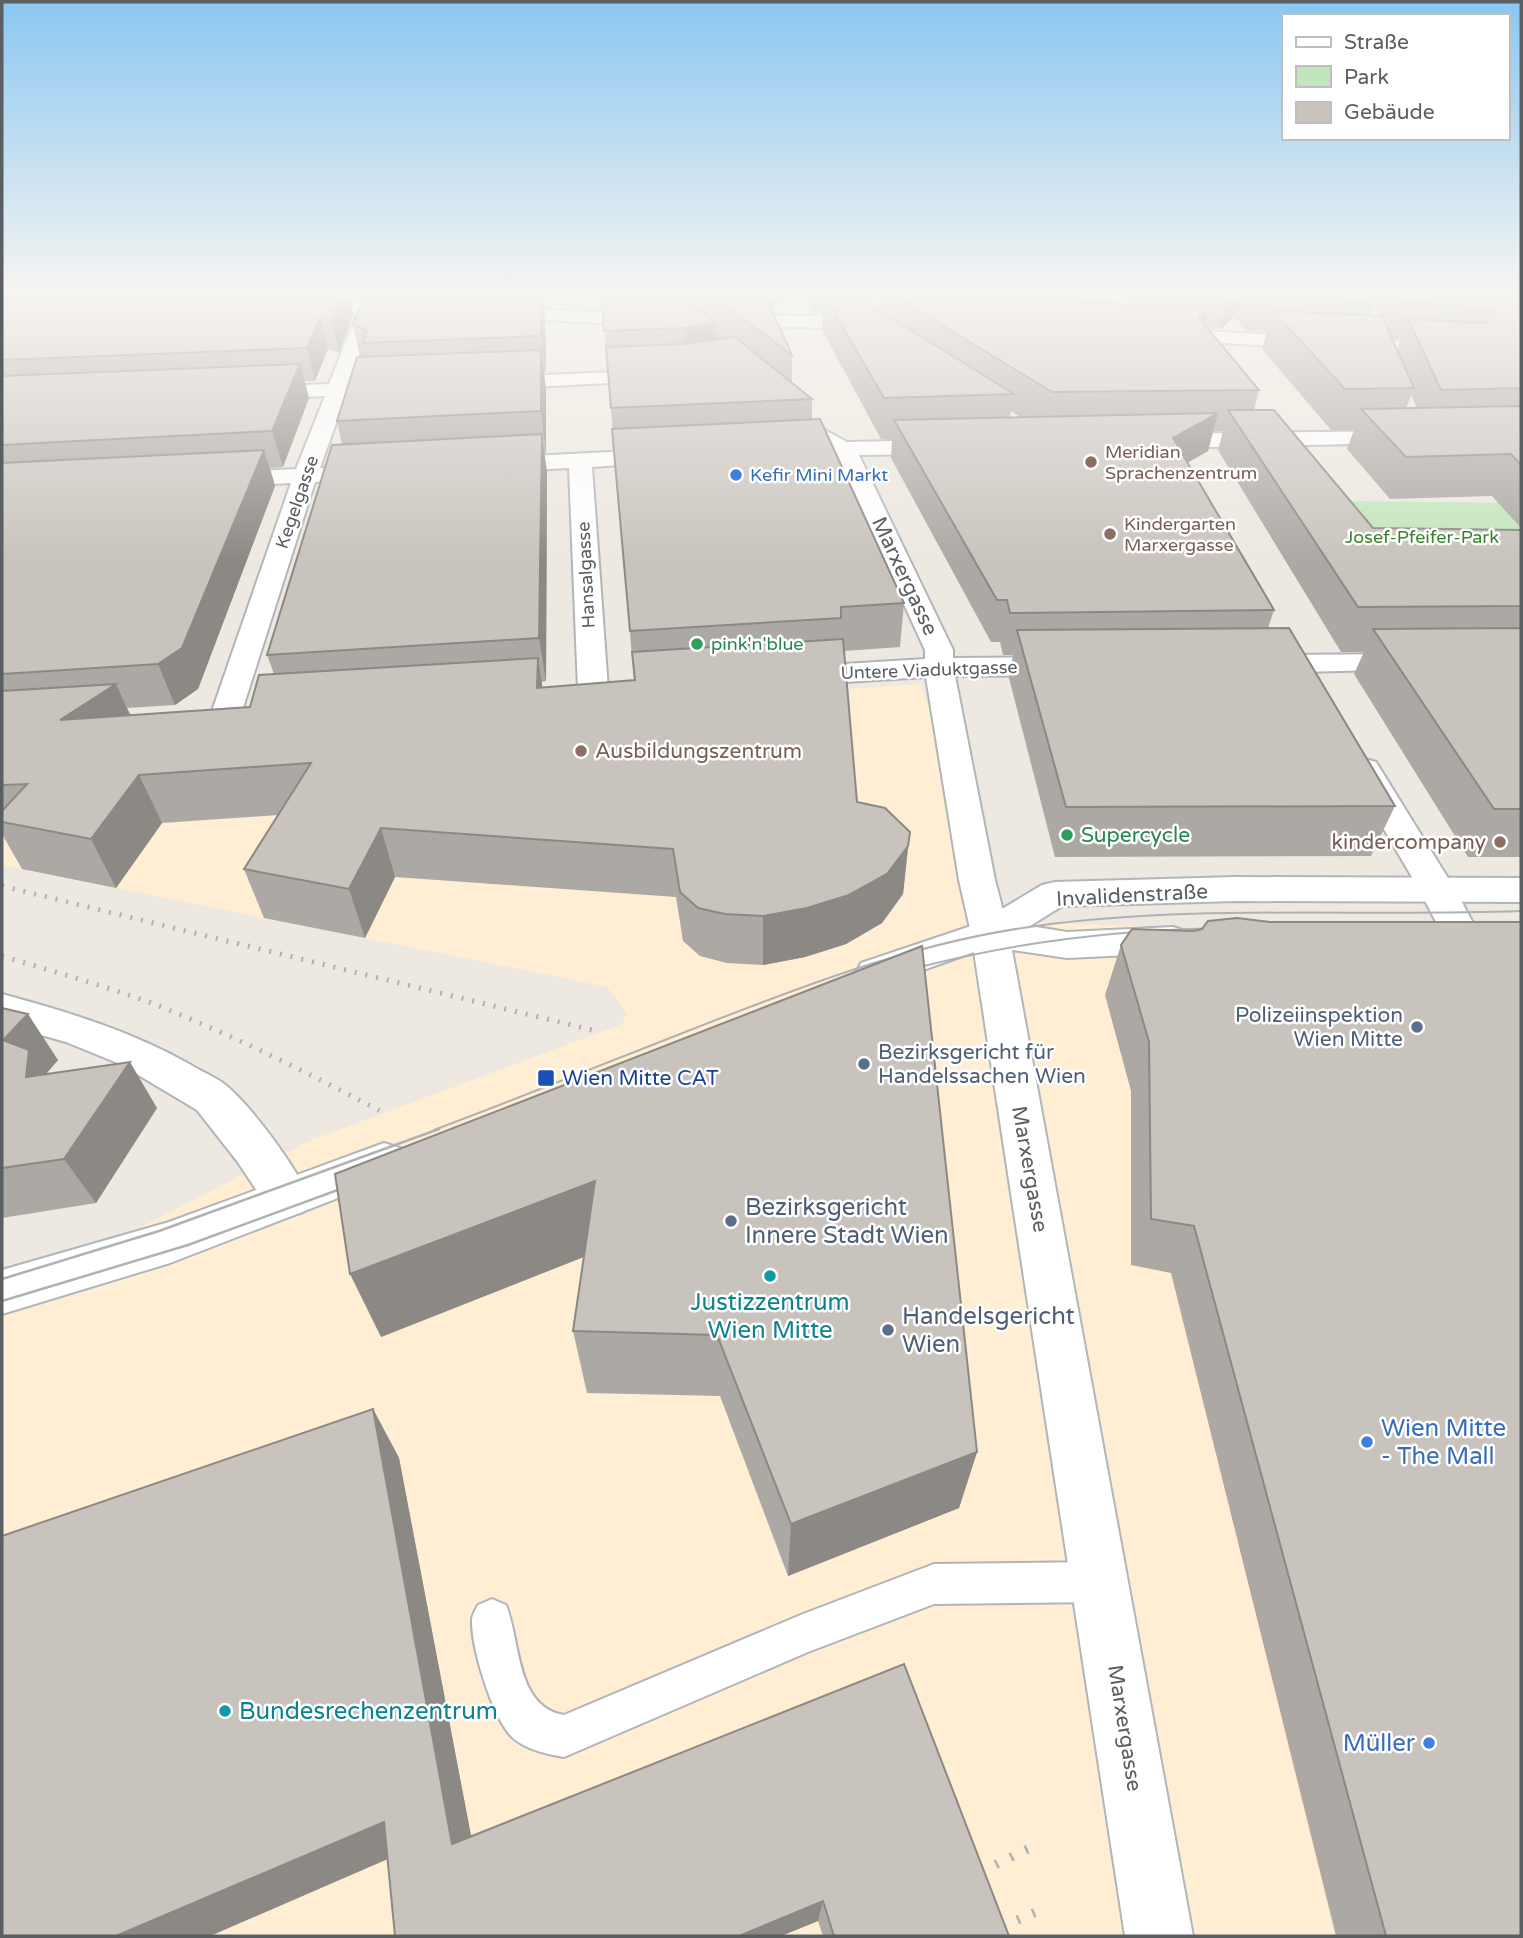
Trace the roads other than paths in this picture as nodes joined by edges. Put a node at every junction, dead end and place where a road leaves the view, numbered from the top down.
1 (340, 381) edge
2 (531, 381) edge
3 (469, 384) edge
4 (415, 386) edge
5 (337, 390) junction
6 (239, 393) edge
7 (804, 420) edge
8 (1416, 430) edge
9 (1138, 442) edge
10 (962, 446) edge
11 (844, 450) junction
12 (763, 451) edge
13 (694, 454) edge
14 (580, 461) junction
15 (473, 466) edge
16 (397, 471) edge
17 (305, 475) junction
18 (201, 481) edge
19 (1439, 663) edge
20 (1232, 664) edge
21 (1301, 664) junction
22 (1096, 666) edge
23 (939, 667) junction
24 (766, 678) edge
25 (592, 689) edge
26 (1323, 699) edge
27 (226, 714) edge
28 (1351, 747) edge
29 (1521, 890) edge
30 (1438, 891) junction
31 (990, 933) junction
32 (1205, 938) edge
33 (1424, 939) edge
34 (839, 986) edge
35 (2, 1009) edge
36 (414, 1149) edge
37 (287, 1198) junction
38 (2, 1292) edge
39 (1101, 1583) junction
40 (492, 1619) dead end
41 (1159, 1936) edge

1 - 5 street, Kegelgasse
2 - 3 street
4 - 5 street
5 - 6 street
5 - 17 street, Kegelgasse
7 - 11 street, Marxergasse
8 - 9 street
10 - 11 street
11 - 12 street
11 - 23 street, Marxergasse
13 - 14 street
14 - 15 street
14 - 25 street, Hansalgasse
16 - 17 street
17 - 18 street
17 - 27 street, Kegelgasse
19 - 21 street
20 - 21 street
21 - 26 street
22 - 23 street, Untere Viaduktgasse
23 - 24 street, Untere Viaduktgasse
23 - 31 street, Marxergasse
28 - 30 street
29 - 30 street, Invalidenstraße
30 - 31 street, Invalidenstraße
30 - 33 street
31 - 32 street, Invalidenstraße
31 - 34 street
31 - 39 street, Marxergasse
35 - 37 street
36 - 37 street
37 - 38 street
39 - 40 lane
39 - 41 street, Marxergasse

